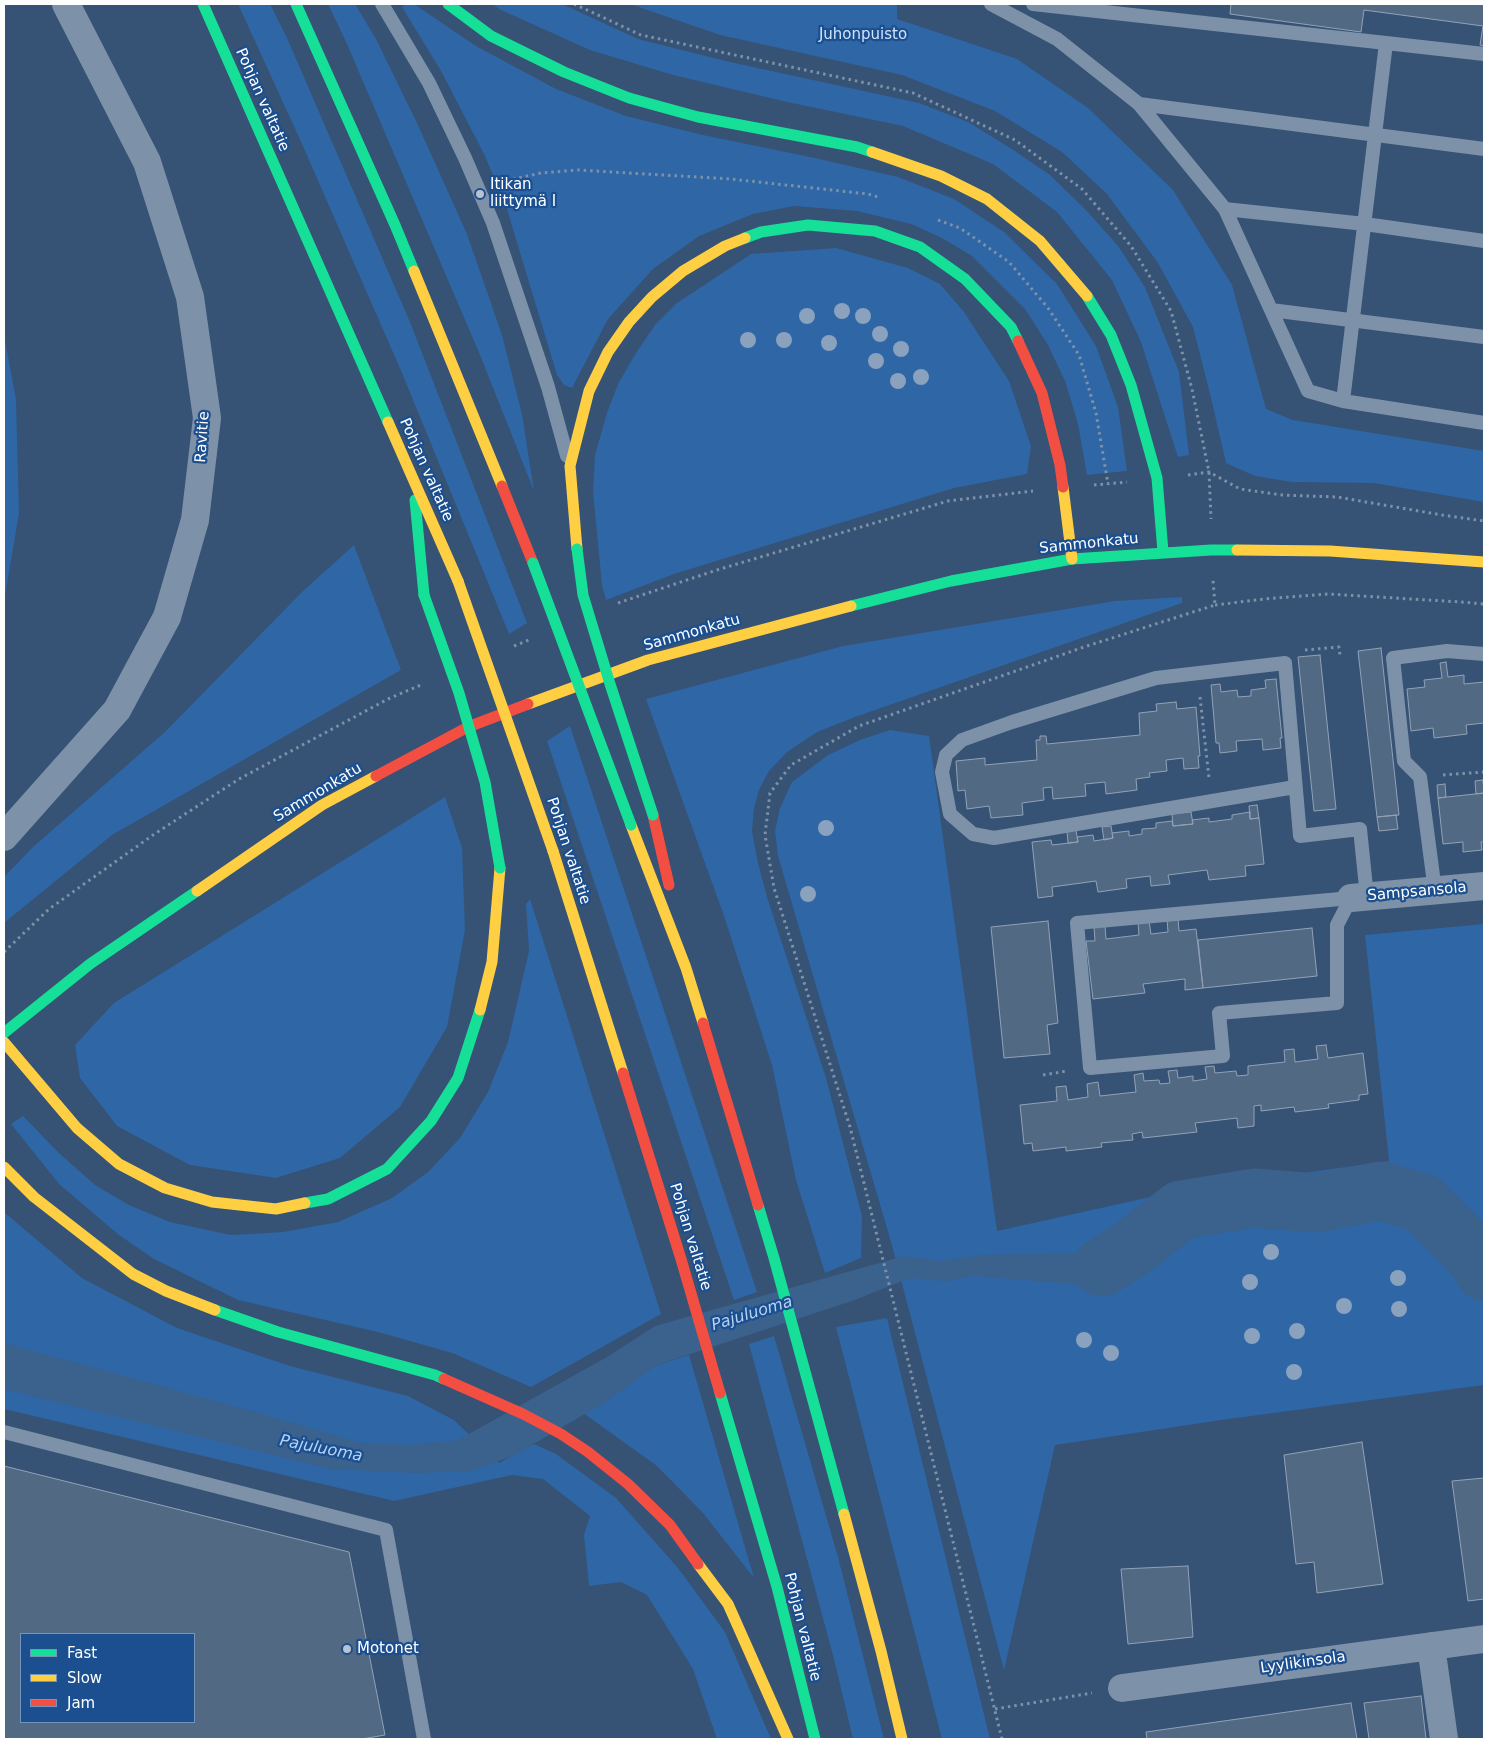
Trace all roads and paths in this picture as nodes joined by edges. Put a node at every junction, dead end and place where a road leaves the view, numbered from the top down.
1 (66, 4) edge
2 (202, 4) edge
3 (296, 4) edge
4 (382, 4) edge
5 (448, 4) edge
6 (574, 4) edge
7 (991, 4) edge
8 (1033, 4) edge
9 (1386, 43) junction
10 (1484, 54) edge
11 (1139, 104) junction
12 (1375, 136) junction
13 (1484, 149) edge
14 (1226, 209) junction
15 (1364, 224) junction
16 (1484, 241) edge
17 (1271, 310) junction
18 (1353, 320) junction
19 (1484, 337) edge
20 (1343, 401) junction
21 (1484, 424) edge
22 (570, 466) junction
23 (412, 476) junction
24 (1211, 550) junction
25 (1163, 552) junction
26 (1072, 559) junction
27 (1484, 562) edge
28 (1484, 604) edge
29 (1215, 605) junction
30 (1484, 654) edge
31 (1340, 655) dead end
32 (1284, 663) junction
33 (1197, 674) junction
34 (1484, 772) edge
35 (1420, 777) junction
36 (1295, 787) junction
37 (1212, 801) junction
38 (4, 837) edge
39 (1484, 886) edge
40 (1436, 891) junction
41 (1359, 898) junction
42 (686, 968) junction
43 (4, 1033) edge
44 (4, 1042) edge
45 (4, 1167) edge
46 (4, 1432) edge
47 (1484, 1639) edge
48 (1431, 1646) junction
49 (1122, 1688) joint
50 (995, 1709) junction
51 (424, 1739) edge
52 (788, 1739) edge
53 (815, 1739) edge
54 (902, 1739) edge
55 (1002, 1739) edge
56 (1444, 1739) edge

1 - 38 street, Ravitie
2 - 23 main road, Pohjan valtatie
3 - 42 main road, bridge
4 - 22 lane
5 - 25 main road
6 - 24 path
7 - 11 lane
8 - 9 lane
9 - 10 lane
9 - 12 lane
11 - 12 lane
11 - 14 lane
12 - 13 lane
12 - 15 lane
14 - 15 lane
14 - 17 lane
15 - 16 lane
15 - 18 lane
17 - 18 lane
17 - 20 lane
18 - 19 lane
18 - 20 lane
20 - 21 lane
22 - 26 main road
22 - 42 main road, bridge
23 - 44 main road, bridge
23 - 53 main road, Pohjan valtatie, bridge
24 - 25 main road, Sammonkatu
24 - 27 main road, Sammonkatu
24 - 29 path
25 - 26 main road, Sammonkatu
26 - 43 main road, Sammonkatu
28 - 29 path
29 - 50 path
30 - 35 lane
31 - 32 path
32 - 33 lane
32 - 36 lane
33 - 37 path
33 - 37 lane
34 - 35 path
35 - 40 lane
36 - 37 lane
36 - 41 lane
39 - 40 street, Sampsansola
40 - 41 street, Sampsansola
41 - 41 lane
42 - 54 main road
45 - 52 main road
46 - 51 lane
47 - 48 street, Lyylikinsola
48 - 49 street, Lyylikinsola
48 - 56 street
49 - 50 path
50 - 55 path

